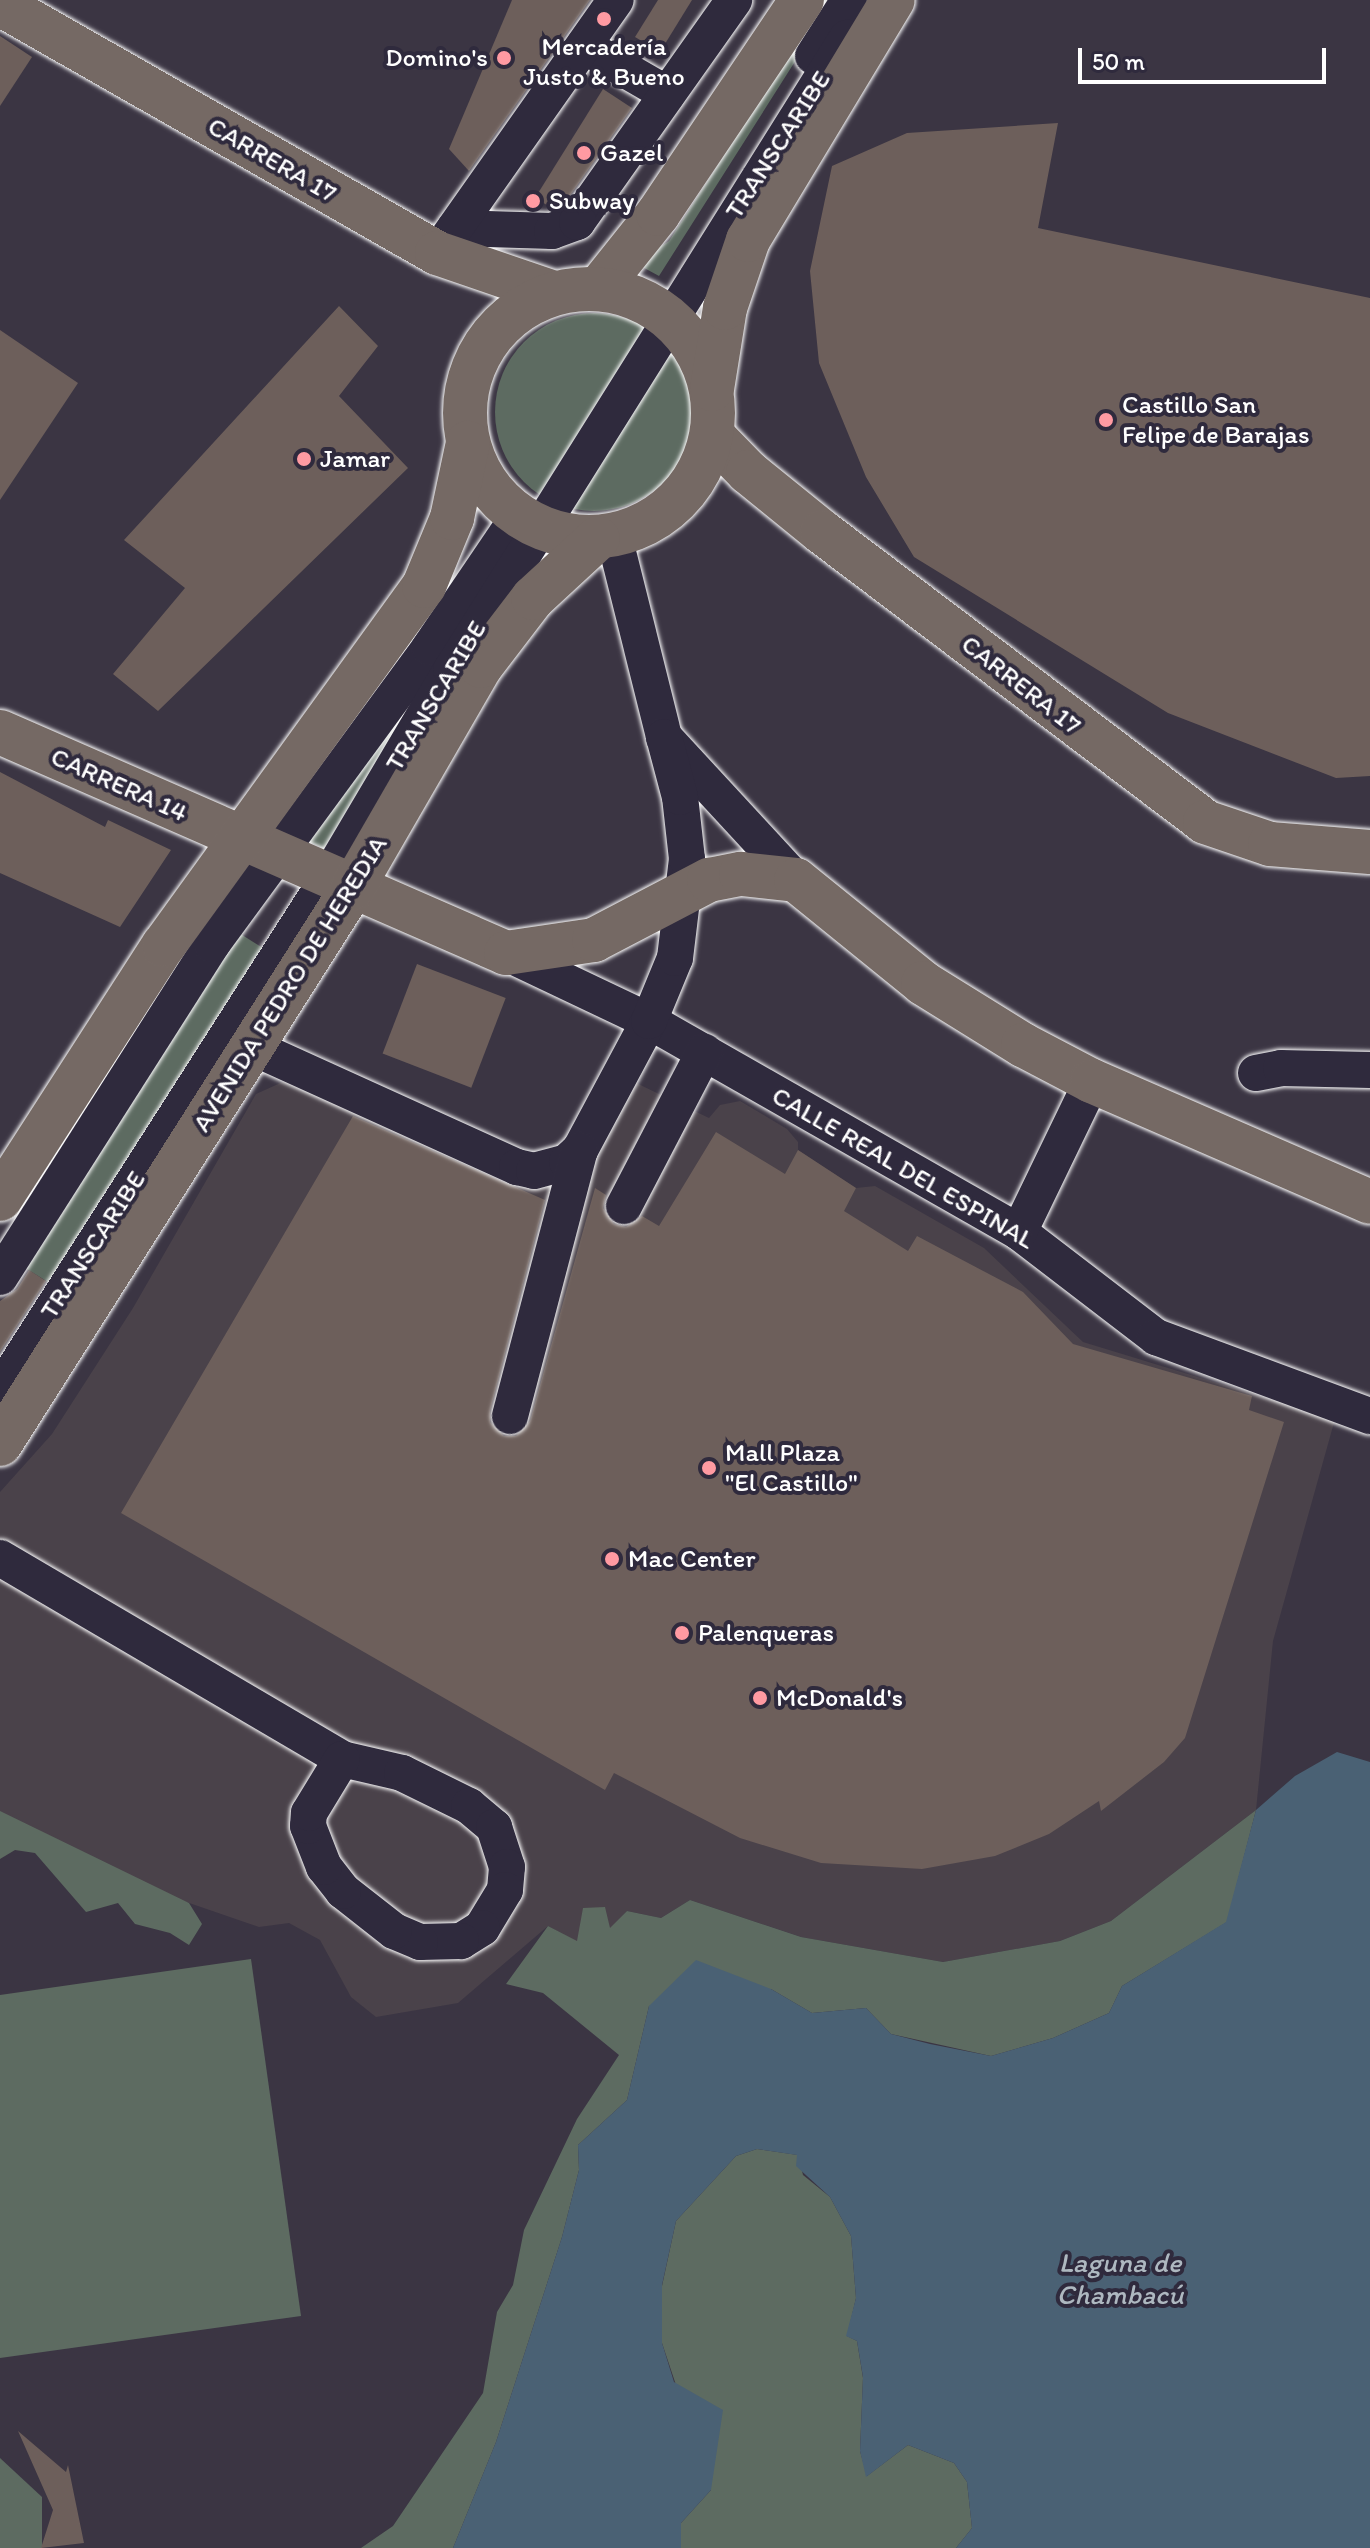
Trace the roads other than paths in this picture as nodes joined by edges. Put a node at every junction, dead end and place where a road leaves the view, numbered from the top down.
1 (616, 0) edge
2 (734, 0) edge
3 (802, 0) edge
4 (849, 0) edge
5 (872, 0) edge
6 (893, 0) edge
7 (28, 10) edge
8 (584, 46) junction
9 (667, 94) junction
10 (446, 241) junction
11 (599, 288) junction
12 (554, 293) junction
13 (661, 311) junction
14 (712, 392) junction
15 (712, 435) junction
16 (468, 443) junction
17 (529, 522) junction
18 (606, 537) junction
19 (0, 732) edge
20 (664, 737) junction
21 (257, 847) junction
22 (1370, 852) edge
23 (796, 880) junction
24 (340, 884) junction
25 (685, 890) junction
26 (506, 953) junction
27 (649, 1021) junction
28 (695, 1048) junction
29 (258, 1050) junction
30 (1370, 1070) edge
31 (1256, 1073) dead end
32 (1092, 1081) junction
33 (666, 1097) dead end
34 (580, 1150) junction
35 (0, 1199) edge
36 (1370, 1202) edge
37 (624, 1206) dead end
38 (1019, 1232) junction
39 (0, 1277) edge
40 (0, 1391) edge
41 (510, 1416) dead end
42 (1370, 1416) edge
43 (0, 1444) edge
44 (0, 1455) edge
45 (0, 1558) edge
46 (342, 1759) junction

1 - 8 street
2 - 9 street
3 - 11 main road
4 - 13 street, TRANSCARIBE
5 - 13 street, TRANSCARIBE
6 - 14 main road
7 - 10 main road, CARRERA 17
8 - 9 street
8 - 10 street
9 - 10 street
10 - 12 main road, CARRERA 17
11 - 12 main road
11 - 13 main road
12 - 16 main road
13 - 14 main road
13 - 17 street, TRANSCARIBE
14 - 15 main road
15 - 18 main road
15 - 22 main road, CARRERA 17
16 - 17 main road
16 - 21 main road
17 - 18 main road
17 - 21 street, TRANSCARIBE
17 - 24 street, TRANSCARIBE
18 - 20 street
18 - 24 main road, AVENIDA PEDRO DE HEREDIA
19 - 21 main road, CARRERA 14
20 - 23 street
20 - 25 street
21 - 24 main road, CALLE REAL DEL ESPINAL
21 - 35 main road
21 - 39 street, TRANSCARIBE
23 - 25 main road
23 - 32 main road
24 - 26 main road, CALLE REAL DEL ESPINAL
24 - 29 main road, AVENIDA PEDRO DE HEREDIA
24 - 40 street, TRANSCARIBE
25 - 26 main road
25 - 27 street
26 - 27 street, CALLE REAL DEL ESPINAL
27 - 28 street, CALLE REAL DEL ESPINAL
27 - 34 street
28 - 33 street
28 - 37 street
28 - 38 street, CALLE REAL DEL ESPINAL
29 - 34 street
29 - 43 main road, AVENIDA PEDRO DE HEREDIA
29 - 44 street
30 - 31 street
32 - 36 main road
32 - 38 street
34 - 41 street
38 - 42 street, CALLE REAL DEL ESPINAL
45 - 46 street
46 - 46 street

